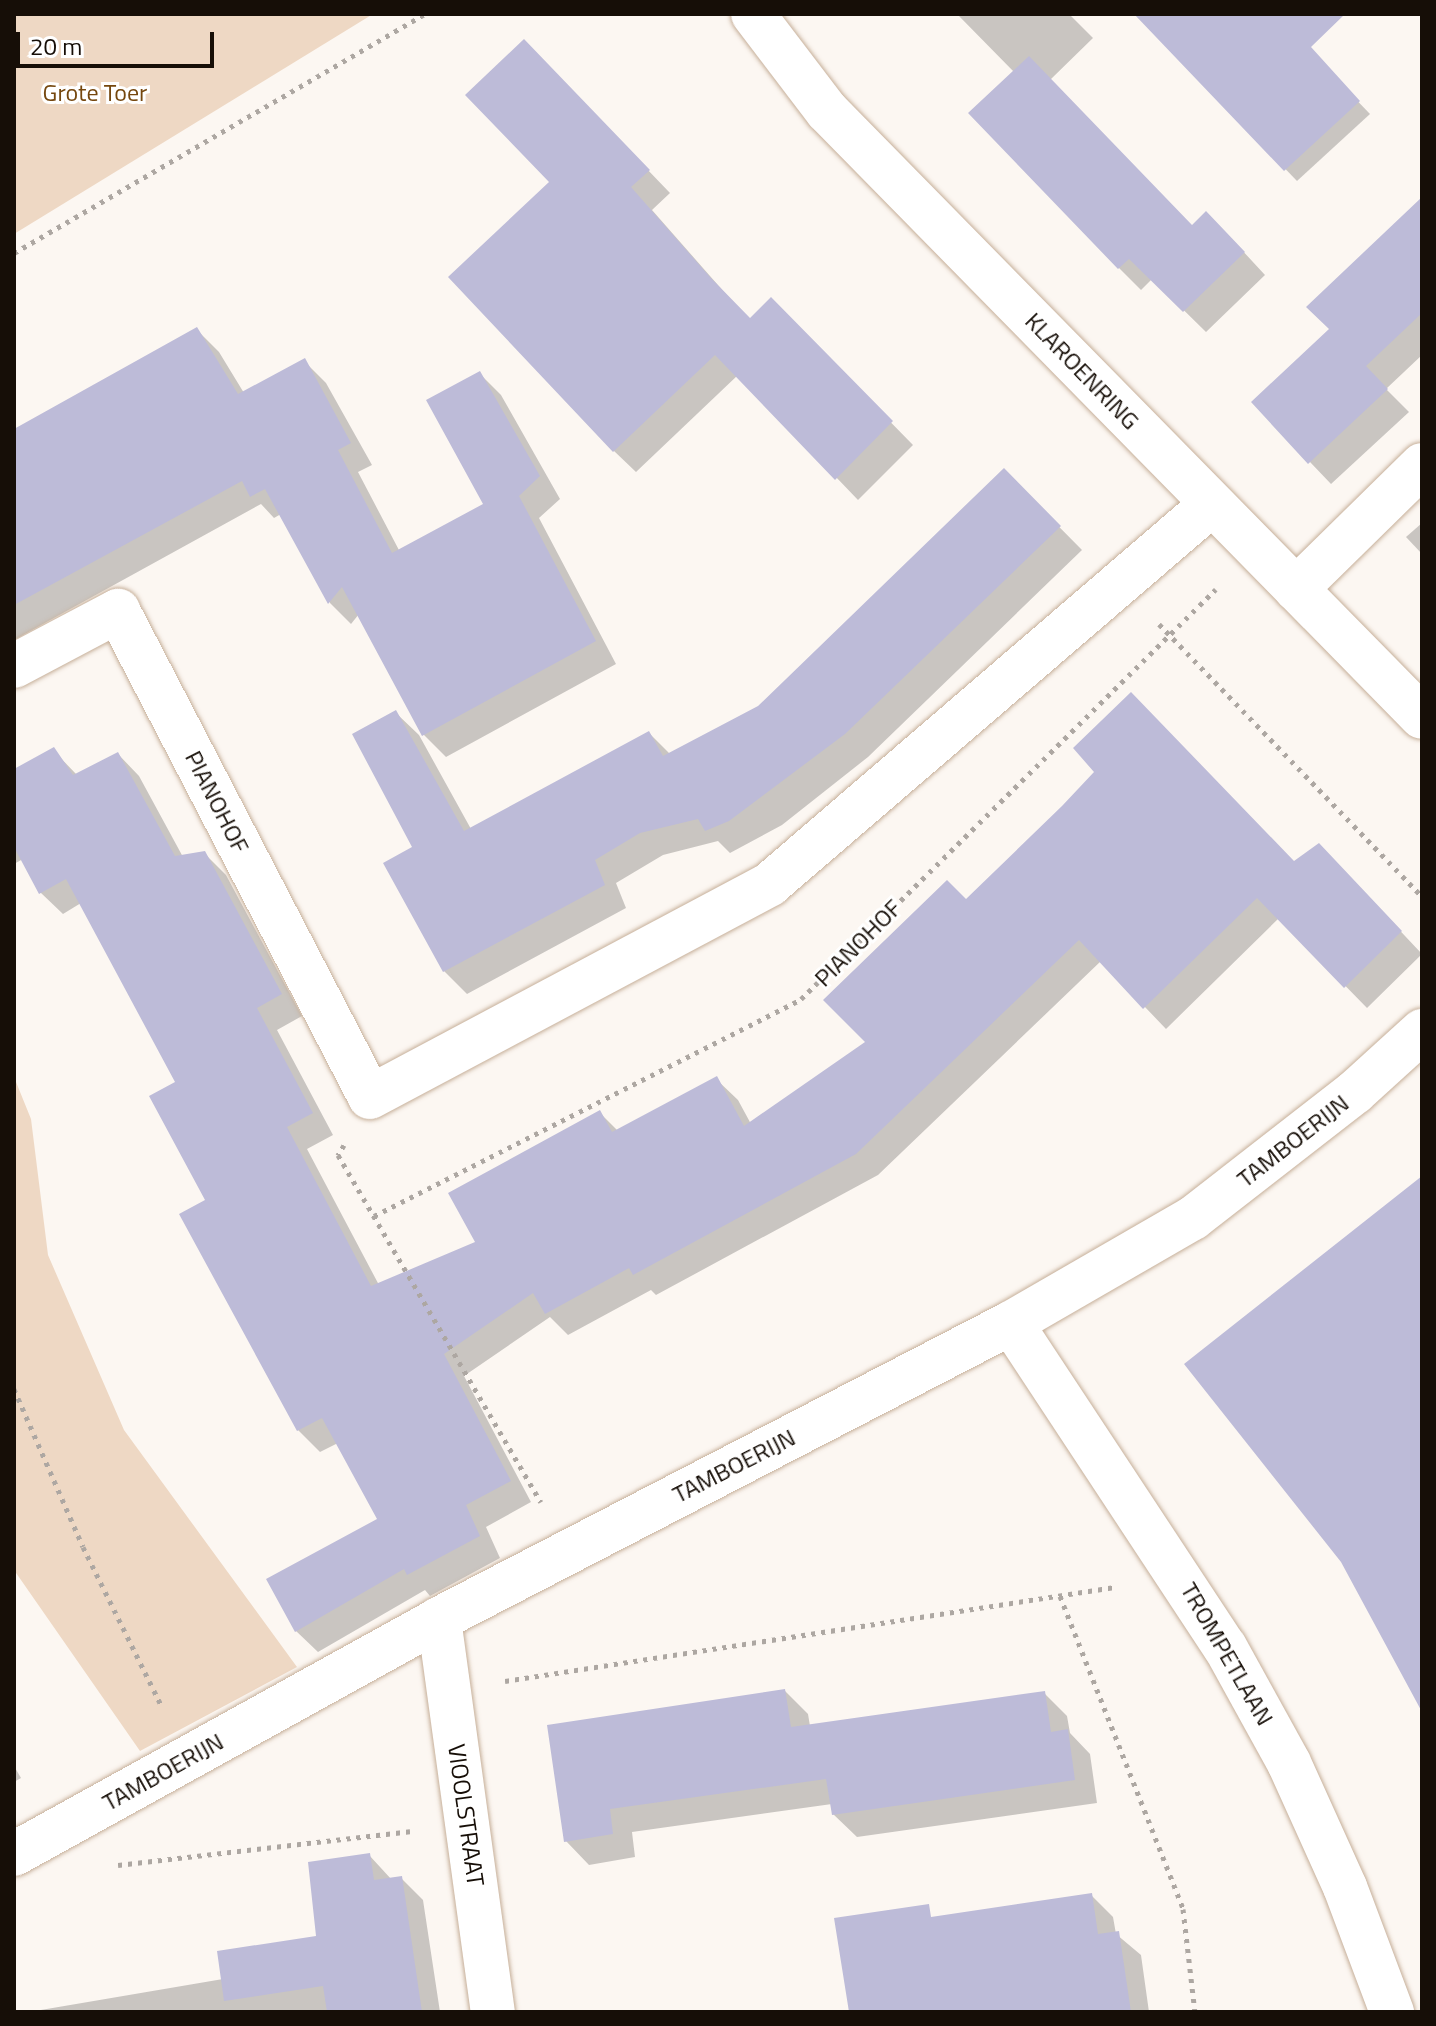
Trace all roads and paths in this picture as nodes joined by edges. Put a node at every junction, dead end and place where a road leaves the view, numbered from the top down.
1 (424, 14) edge
2 (753, 14) edge
3 (14, 253) edge
4 (1422, 465) edge
5 (1212, 504) junction
6 (1257, 549) junction
7 (1119, 583) junction
8 (1296, 589) junction
9 (1170, 635) junction
10 (14, 666) edge
11 (1422, 717) edge
12 (1422, 896) edge
13 (1422, 1031) edge
14 (370, 1097) junction
15 (374, 1216) junction
16 (1011, 1323) junction
17 (14, 1389) edge
18 (570, 1551) junction
19 (1182, 1577) junction
20 (1060, 1596) junction
21 (439, 1619) junction
22 (448, 1690) junction
23 (187, 1758) junction
24 (467, 1824) junction
25 (14, 1854) edge
26 (108, 1867) dead end
27 (493, 2012) edge
28 (1195, 2012) edge
29 (1392, 2012) edge

1 - 3 path
2 - 5 street, KLAROENRING
4 - 8 street
5 - 6 street, KLAROENRING
5 - 7 street
6 - 8 street, KLAROENRING
6 - 9 path, PIANOHOF
7 - 9 path
7 - 14 street
8 - 11 street, KLAROENRING
9 - 12 path
9 - 15 path, PIANOHOF
10 - 14 street, PIANOHOF
13 - 16 street, TAMBOERIJN
14 - 15 path
15 - 18 path
16 - 18 street, TAMBOERIJN
16 - 19 street, TROMPETLAAN
17 - 23 path
18 - 21 street, TAMBOERIJN
19 - 20 path
19 - 29 street, TROMPETLAAN
20 - 22 path
20 - 28 path
21 - 22 street, VIOOLSTRAAT
21 - 23 street, TAMBOERIJN
22 - 24 street, VIOOLSTRAAT
23 - 25 street, TAMBOERIJN
24 - 26 path
24 - 27 street, VIOOLSTRAAT

